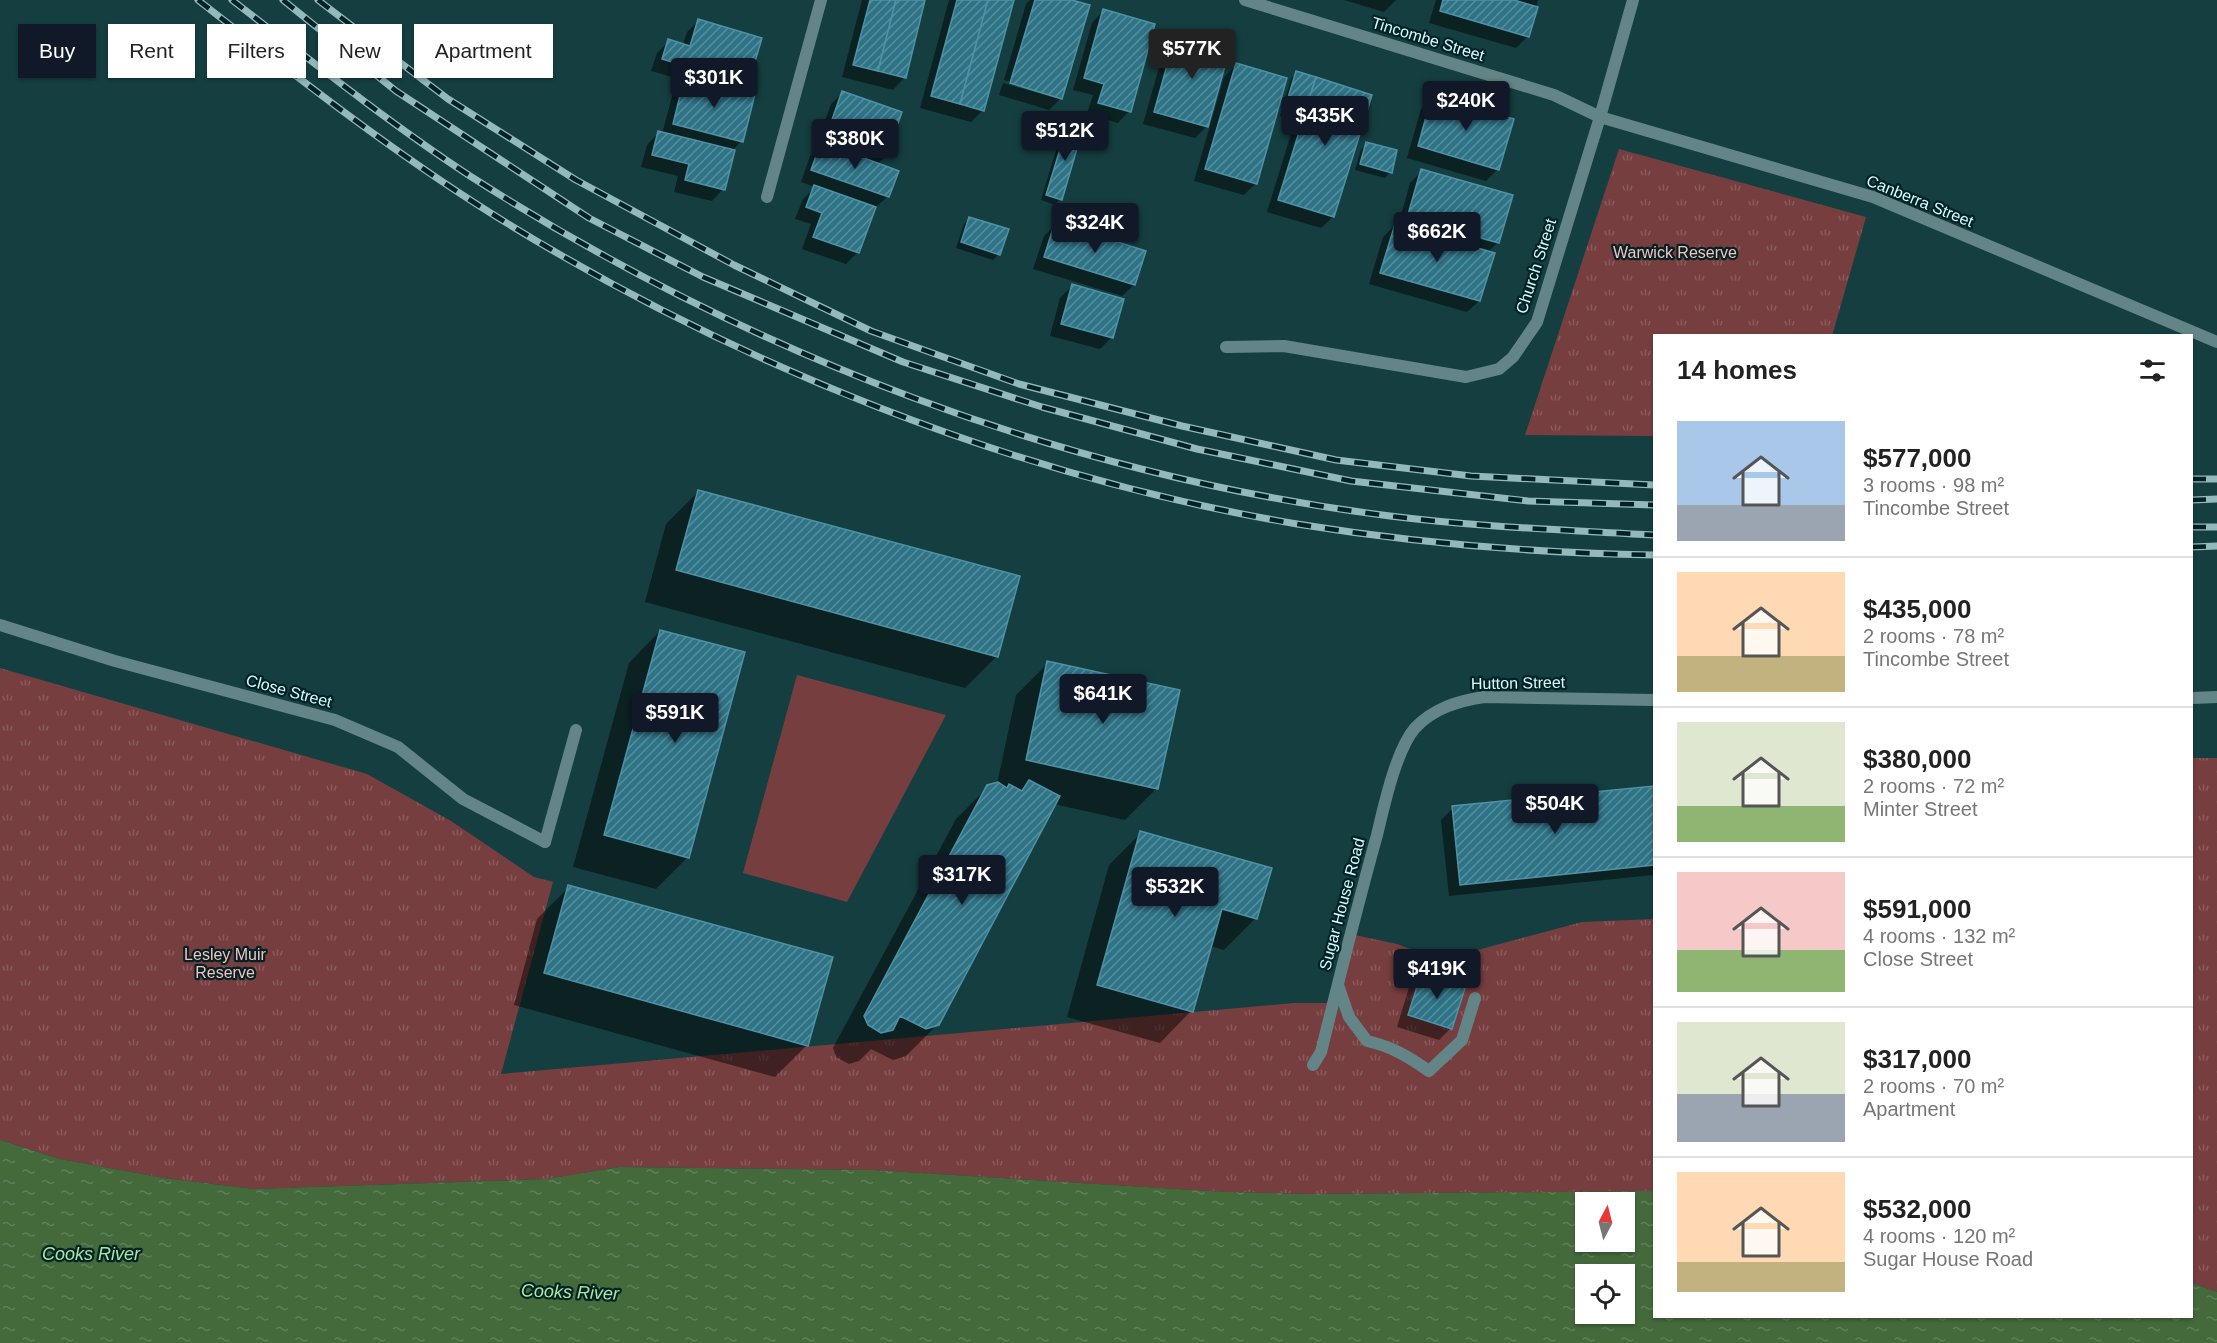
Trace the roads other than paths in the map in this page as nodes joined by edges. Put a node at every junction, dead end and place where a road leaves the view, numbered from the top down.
1 (821, 0) edge
2 (1245, 0) edge
3 (1633, 0) edge
4 (1600, 117) junction
5 (767, 197) dead end
6 (2217, 342) edge
7 (1226, 347) dead end
8 (0, 625) edge
9 (2217, 697) edge
10 (2193, 698) edge
11 (1653, 700) edge
12 (576, 730) dead end
13 (1402, 750) joint
14 (1338, 984) junction
15 (1476, 998) dead end
16 (1313, 1065) dead end

1 - 5 street
2 - 4 street, Tincombe Street
3 - 4 street, Church Street
4 - 6 street, Canberra Street
4 - 7 street, Church Street
8 - 12 street, Close Street
9 - 10 street
11 - 13 street, Hutton Street
13 - 14 street, Sugar House Road
14 - 15 street
14 - 16 street, Sugar House Road

